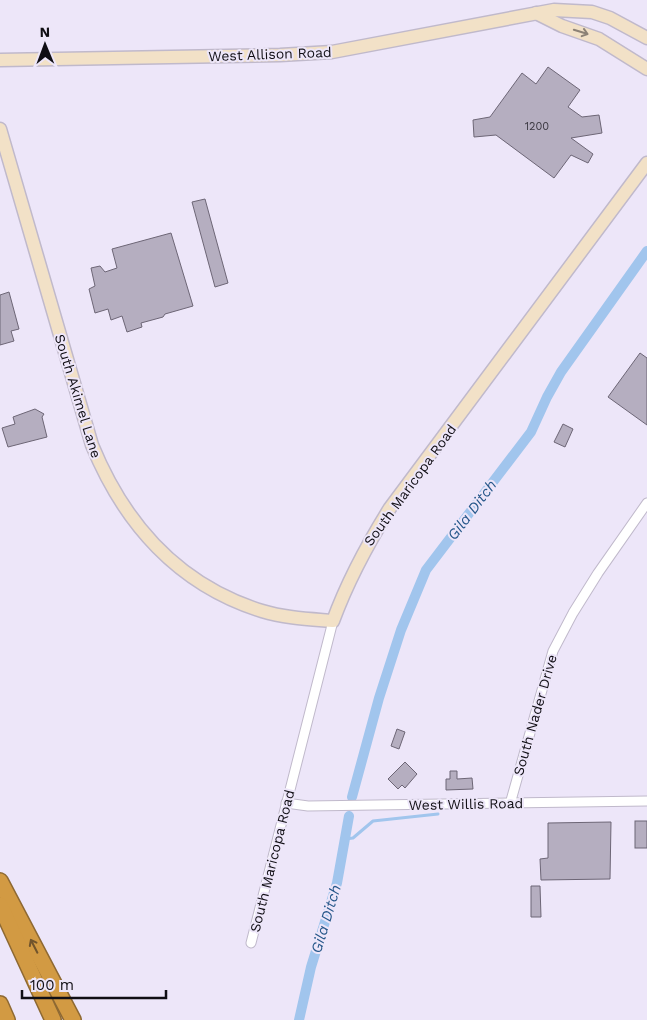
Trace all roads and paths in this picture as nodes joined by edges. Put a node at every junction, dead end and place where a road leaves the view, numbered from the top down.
1 (536, 13) junction
2 (647, 38) edge
3 (0, 60) edge
4 (647, 69) edge
5 (0, 129) edge
6 (647, 163) edge
7 (647, 503) edge
8 (333, 622) junction
9 (647, 801) edge
10 (286, 803) junction
11 (510, 804) junction
12 (0, 881) edge
13 (0, 904) edge
14 (251, 943) dead end
15 (0, 1004) edge
16 (7, 1020) edge
17 (53, 1020) edge
18 (73, 1020) edge

1 - 2 street, West Allison Road
1 - 3 street, West Allison Road
1 -> 4 street
5 - 8 street, South Akimel Lane
6 - 8 street, South Maricopa Road
7 - 11 street, South Nader Drive
8 - 10 street, South Maricopa Road
9 - 11 street, West Willis Road
10 - 11 street, West Willis Road
10 - 14 street, South Maricopa Road
18 -> 12 highway
13 - 17 highway
15 - 16 highway

